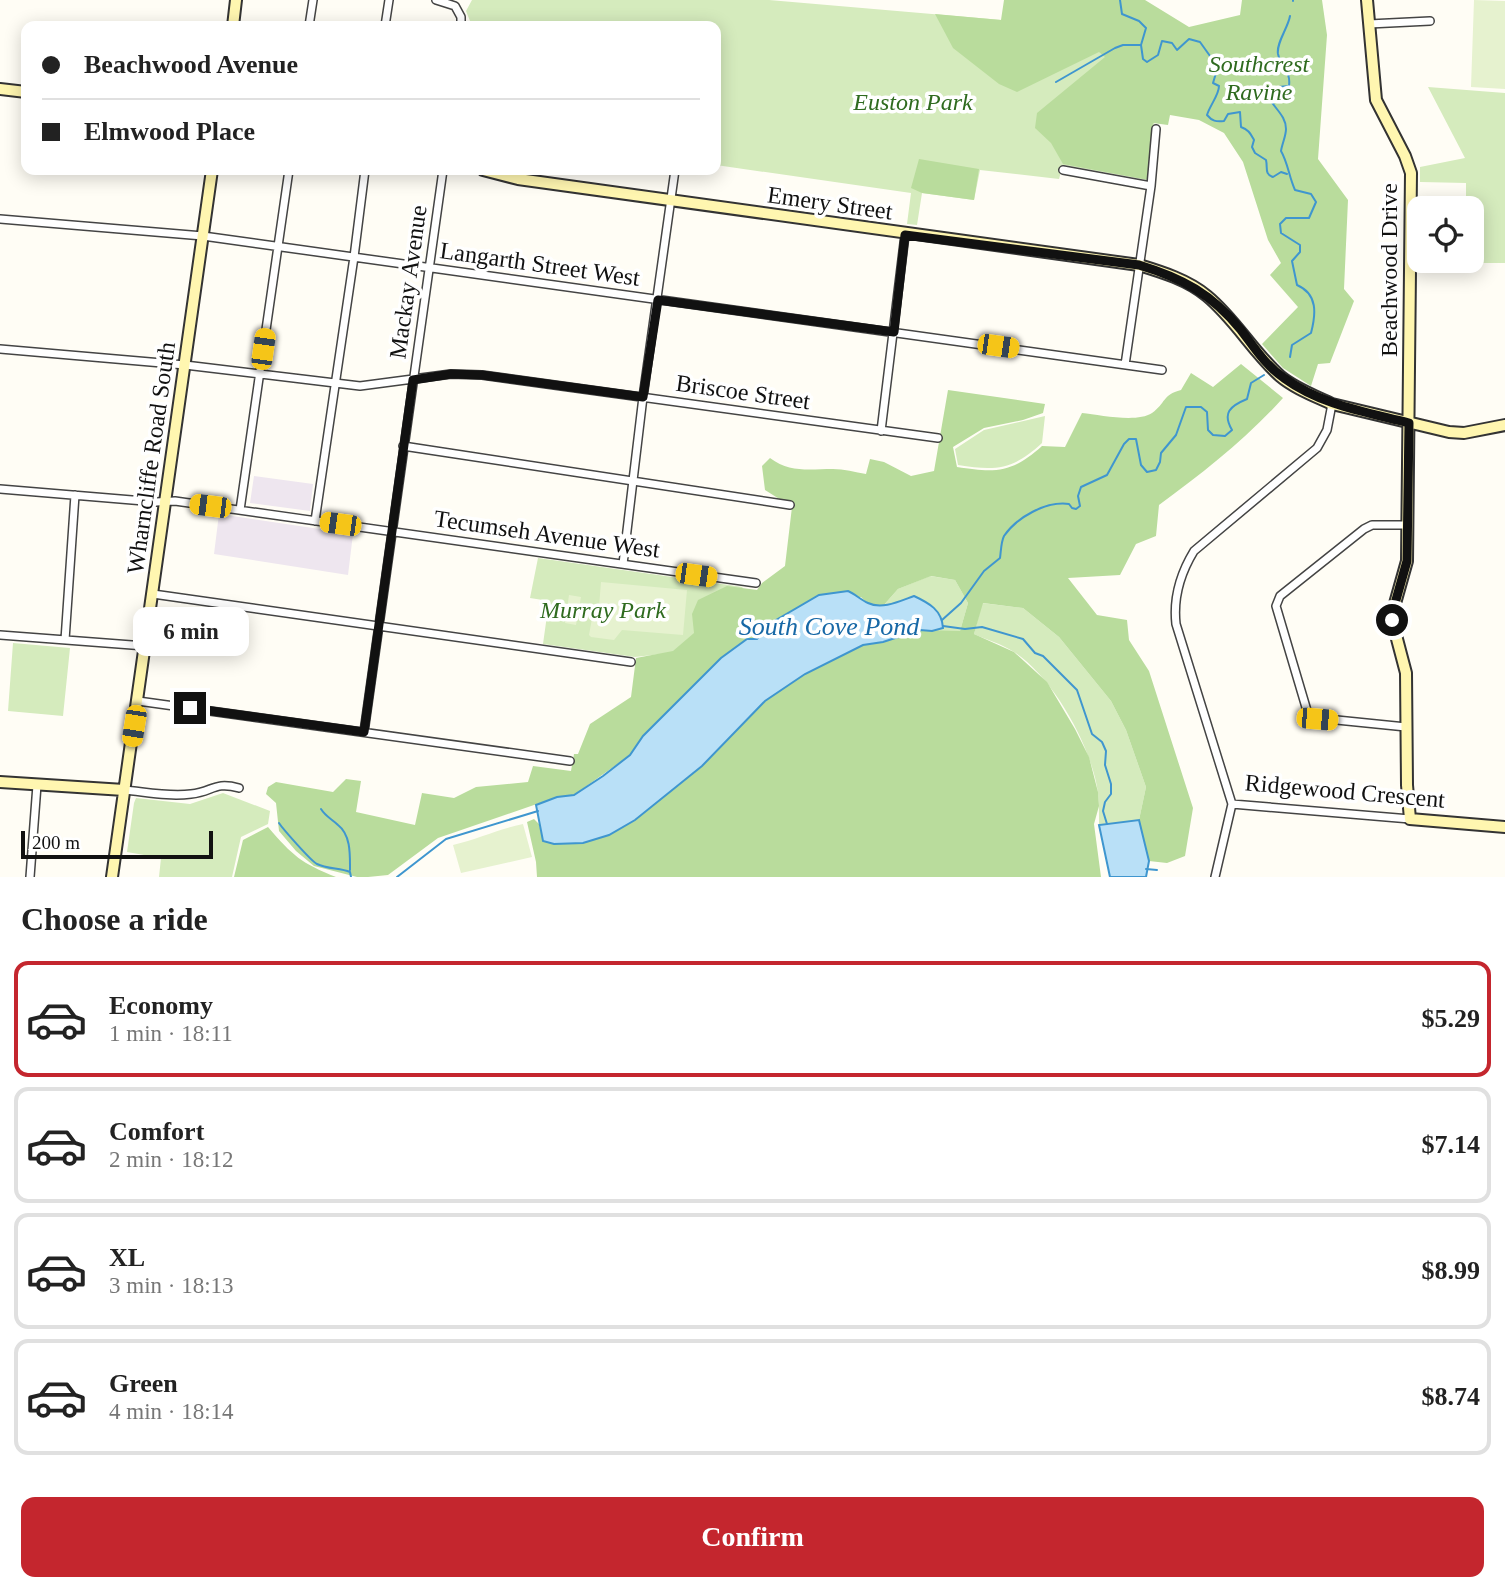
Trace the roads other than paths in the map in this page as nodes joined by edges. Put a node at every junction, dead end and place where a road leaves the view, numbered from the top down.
1 (236, 0) edge
2 (313, 0) edge
3 (389, 0) edge
4 (436, 0) edge
5 (1367, 0) edge
6 (234, 21) edge
7 (310, 21) edge
8 (386, 21) edge
9 (461, 21) edge
10 (1430, 21) dead end
11 (1369, 24) junction
12 (0, 89) edge
13 (21, 91) edge
14 (1156, 129) dead end
15 (1063, 170) dead end
16 (211, 175) edge
17 (288, 175) edge
18 (364, 175) edge
19 (442, 175) edge
20 (502, 175) edge
21 (674, 175) edge
22 (1151, 186) junction
23 (670, 201) junction
24 (0, 219) edge
25 (905, 235) junction
26 (203, 236) junction
27 (278, 246) junction
28 (354, 257) junction
29 (1139, 265) junction
30 (430, 267) junction
31 (658, 300) junction
32 (894, 332) junction
33 (0, 349) edge
34 (185, 365) junction
35 (1125, 365) junction
36 (1162, 370) dead end
37 (260, 375) junction
38 (413, 380) junction
39 (335, 384) junction
40 (643, 397) junction
41 (1332, 404) junction
42 (1409, 423) junction
43 (1505, 425) edge
44 (881, 431) junction
45 (939, 438) dead end
46 (403, 446) junction
47 (633, 480) junction
48 (0, 489) edge
49 (75, 495) junction
50 (166, 501) junction
51 (790, 505) dead end
52 (240, 510) junction
53 (315, 521) junction
54 (1408, 525) junction
55 (391, 532) junction
56 (623, 564) junction
57 (756, 583) dead end
58 (153, 594) junction
59 (379, 627) junction
60 (0, 635) edge
61 (65, 640) junction
62 (145, 646) junction
63 (631, 662) dead end
64 (138, 701) junction
65 (1406, 727) junction
66 (364, 732) junction
67 (570, 761) dead end
68 (0, 782) edge
69 (37, 785) junction
70 (239, 788) dead end
71 (124, 790) junction
72 (1232, 804) junction
73 (1410, 819) junction
74 (1505, 827) edge
75 (30, 877) edge
76 (113, 877) edge
77 (1215, 877) edge

1 - 6 street
2 - 7 street
3 - 8 street
4 - 9 street
5 - 11 street, Beachwood Drive
10 - 11 street
11 - 42 street, Beachwood Drive
12 - 13 street
14 - 22 street
15 - 22 street
16 - 26 street, Wharncliffe Road South
17 - 27 street
18 - 28 street
19 - 30 street, Mackay Avenue
20 - 23 street, Emery Street
21 - 23 street
22 - 29 street
23 - 25 street, Emery Street
23 - 31 street
24 - 26 street, Langarth Street West
25 - 29 street, Emery Street
25 - 32 street
26 - 27 street, Langarth Street West
26 - 34 street, Wharncliffe Road South
27 - 28 street, Langarth Street West
27 - 37 street
28 - 30 street, Langarth Street West
28 - 39 street
29 - 35 street
29 - 41 street, Emery Street
30 - 31 street, Langarth Street West
30 - 38 street, Mackay Avenue
31 - 32 street, Langarth Street West
31 - 40 street
32 - 35 street, Langarth Street West
32 - 44 street
33 - 34 street, Briscoe Street
34 - 37 street, Briscoe Street
34 - 50 street, Wharncliffe Road South
35 - 36 street, Langarth Street West
37 - 39 street, Briscoe Street
37 - 52 street
38 - 39 street, Briscoe Street
38 - 40 street, Briscoe Street
38 - 46 street, Mackay Avenue
39 - 53 street
40 - 44 street, Briscoe Street
40 - 47 street
41 - 42 street, Emery Street
41 - 72 street, Ridgewood Crescent
42 - 43 street, Emery Street
42 - 54 street, Beachwood Drive
44 - 45 street, Briscoe Street
46 - 47 street
46 - 55 street, Mackay Avenue
47 - 51 street
47 - 56 street
48 - 49 street, Tecumseh Avenue West
49 - 50 street, Tecumseh Avenue West
49 - 61 street
50 - 52 street, Tecumseh Avenue West
50 - 58 street, Wharncliffe Road South
52 - 53 street, Tecumseh Avenue West
53 - 55 street, Tecumseh Avenue West
54 - 65 street, Beachwood Drive
54 - 65 street
55 - 56 street, Tecumseh Avenue West
55 - 59 street, Mackay Avenue
56 - 57 street, Tecumseh Avenue West
58 - 59 street
58 - 62 street, Wharncliffe Road South
59 - 63 street
59 - 66 street, Mackay Avenue
60 - 61 street
61 - 62 street
62 - 64 street, Wharncliffe Road South
64 - 66 street
64 - 71 street, Wharncliffe Road South
65 - 73 street, Beachwood Drive
66 - 67 street
68 - 69 street
69 - 71 street
69 - 75 street
70 - 71 street
71 - 76 street, Wharncliffe Road South
72 - 73 street, Ridgewood Crescent
72 - 77 street
73 - 74 street, Ridgewood Crescent

